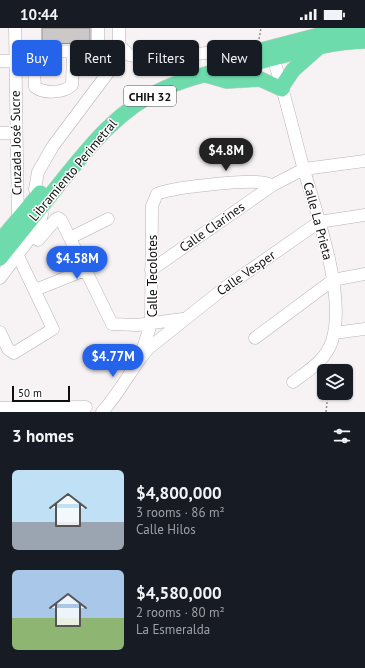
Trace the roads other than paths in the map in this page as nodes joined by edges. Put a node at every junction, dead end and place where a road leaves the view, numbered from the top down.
1 (15, 28) edge
2 (98, 28) edge
3 (119, 28) edge
4 (365, 29) edge
5 (15, 40) edge
6 (98, 40) edge
7 (119, 40) edge
8 (365, 41) edge
9 (321, 46) junction
10 (125, 52) edge
11 (207, 53) edge
12 (262, 53) edge
13 (271, 53) junction
14 (12, 57) edge
15 (0, 61) edge
16 (207, 66) edge
17 (205, 75) junction
18 (15, 76) edge
19 (34, 76) edge
20 (72, 76) edge
21 (107, 76) edge
22 (281, 89) junction
23 (0, 133) edge
24 (16, 133) junction
25 (365, 161) edge
26 (304, 169) junction
27 (273, 185) junction
28 (38, 203) junction
29 (365, 215) edge
30 (17, 219) junction
31 (108, 220) dead end
32 (319, 222) junction
33 (19, 235) junction
34 (70, 238) junction
35 (0, 241) edge
36 (0, 258) edge
37 (19, 258) junction
38 (85, 270) junction
39 (151, 270) junction
40 (365, 274) edge
41 (0, 278) edge
42 (334, 280) junction
43 (0, 286) edge
44 (35, 290) junction
45 (184, 319) junction
46 (151, 324) junction
47 (365, 329) edge
48 (0, 332) edge
49 (334, 333) junction
50 (255, 338) dead end
51 (140, 357) junction
52 (293, 382) dead end
53 (86, 407) dead end
54 (0, 408) edge
55 (102, 412) edge

1 - 5 street, Cruzada José Sucre
2 - 6 street
3 - 7 street
4 - 13 main road, Libramiento Perimetral / CHIH 32
8 - 9 main road, Libramiento Perimetral / CHIH 32
9 - 13 main road, Libramiento Perimetral / CHIH 32
9 - 22 main road
10 - 11 street
12 - 13 main road, Libramiento Perimetral / CHIH 32
13 - 17 main road, Libramiento Perimetral / CHIH 32
13 - 22 street, Calle La Prieta
14 - 15 street
16 - 28 main road, Libramiento Perimetral / CHIH 32
17 - 22 main road
17 - 28 main road, Libramiento Perimetral / CHIH 32
18 - 24 street, Cruzada José Sucre
19 - 20 street
21 - 28 street
22 - 26 street, Calle La Prieta
23 - 24 street
24 - 30 street, Cruzada José Sucre
25 - 26 street
26 - 27 street, Calle Clarines
26 - 32 street, Calle La Prieta
27 - 39 street, Calle Clarines
27 - 39 street, Calle Tecolotes
28 - 30 main road, Libramiento Perimetral / CHIH 32
28 - 33 main road, Libramiento Perimetral / CHIH 32
28 - 37 street
29 - 32 street, Calle Vesper
30 - 33 street, Cruzada José Sucre
30 - 35 main road, Libramiento Perimetral / CHIH 32
31 - 34 street
32 - 42 street, Calle La Prieta
32 - 45 street, Calle Vesper
33 - 36 main road, Libramiento Perimetral / CHIH 32
34 - 37 street
34 - 38 street
37 - 41 street
37 - 43 street
37 - 44 street
38 - 44 street
38 - 46 street
39 - 46 street, Calle Tecolotes
40 - 42 street
42 - 49 street, Calle La Prieta
42 - 50 street
44 - 48 street
45 - 46 street
45 - 51 street, Calle Vesper
46 - 51 street, Calle Tecolotes
47 - 49 street
49 - 52 street, Calle La Prieta
51 - 55 street
53 - 54 street

